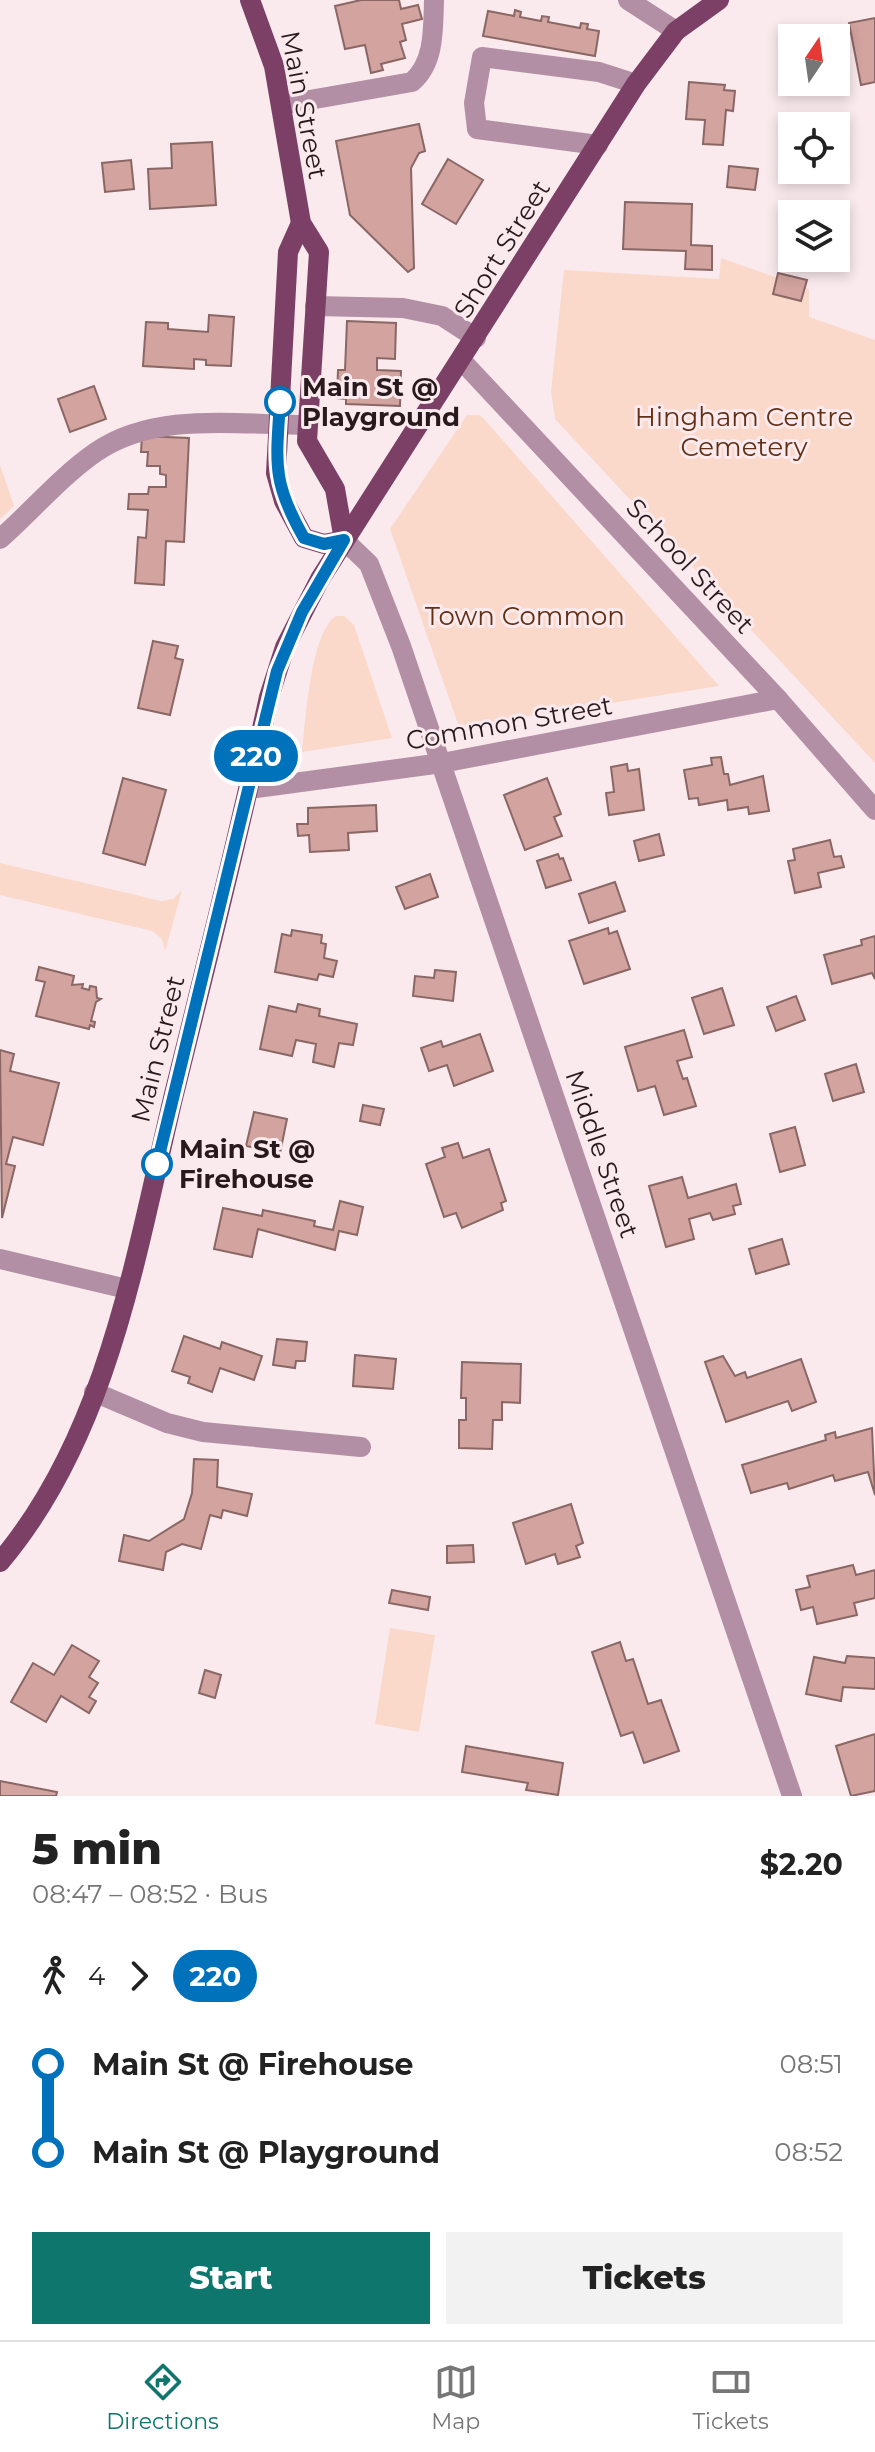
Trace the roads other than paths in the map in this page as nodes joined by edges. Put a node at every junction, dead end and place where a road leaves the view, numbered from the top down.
1 (434, 0) edge
2 (628, 0) edge
3 (719, 0) edge
4 (251, 1) edge
5 (676, 31) junction
6 (636, 84) junction
7 (281, 105) junction
8 (598, 145) junction
9 (301, 223) junction
10 (285, 303) junction
11 (315, 306) junction
12 (476, 338) junction
13 (462, 361) junction
14 (278, 425) junction
15 (306, 425) junction
16 (0, 539) edge
17 (344, 540) junction
18 (778, 699) junction
19 (442, 763) junction
20 (249, 789) junction
21 (875, 810) edge
22 (0, 1259) edge
23 (127, 1289) junction
24 (94, 1392) junction
25 (361, 1447) dead end
26 (0, 1562) edge
27 (792, 1796) edge

1 - 7 street
2 - 5 street
3 - 5 main road, Short Street
4 - 7 main road, Main Street
5 - 6 main road, Short Street
6 - 8 main road, Short Street
6 - 8 street
7 - 9 main road, Main Street
8 - 12 main road, Short Street
9 - 10 main road, Main Street
9 - 11 main road, Main Street
10 - 11 main road
10 - 14 main road, Main Street
11 - 12 street
11 - 15 main road, Main Street
12 - 13 main road, Short Street
13 - 17 main road, Short Street
13 - 18 street, School Street
14 - 15 street
14 - 16 street
14 - 17 main road, Main Street
15 - 17 main road, Main Street
17 - 19 street, Middle Street
17 - 20 main road, Main Street
18 - 19 street, Common Street
18 - 21 street, School Street
19 - 20 street, Common Street
19 - 27 street, Middle Street
20 - 23 main road, Main Street
22 - 23 street
23 - 24 main road, Main Street
24 - 25 street
24 - 26 main road, Main Street

